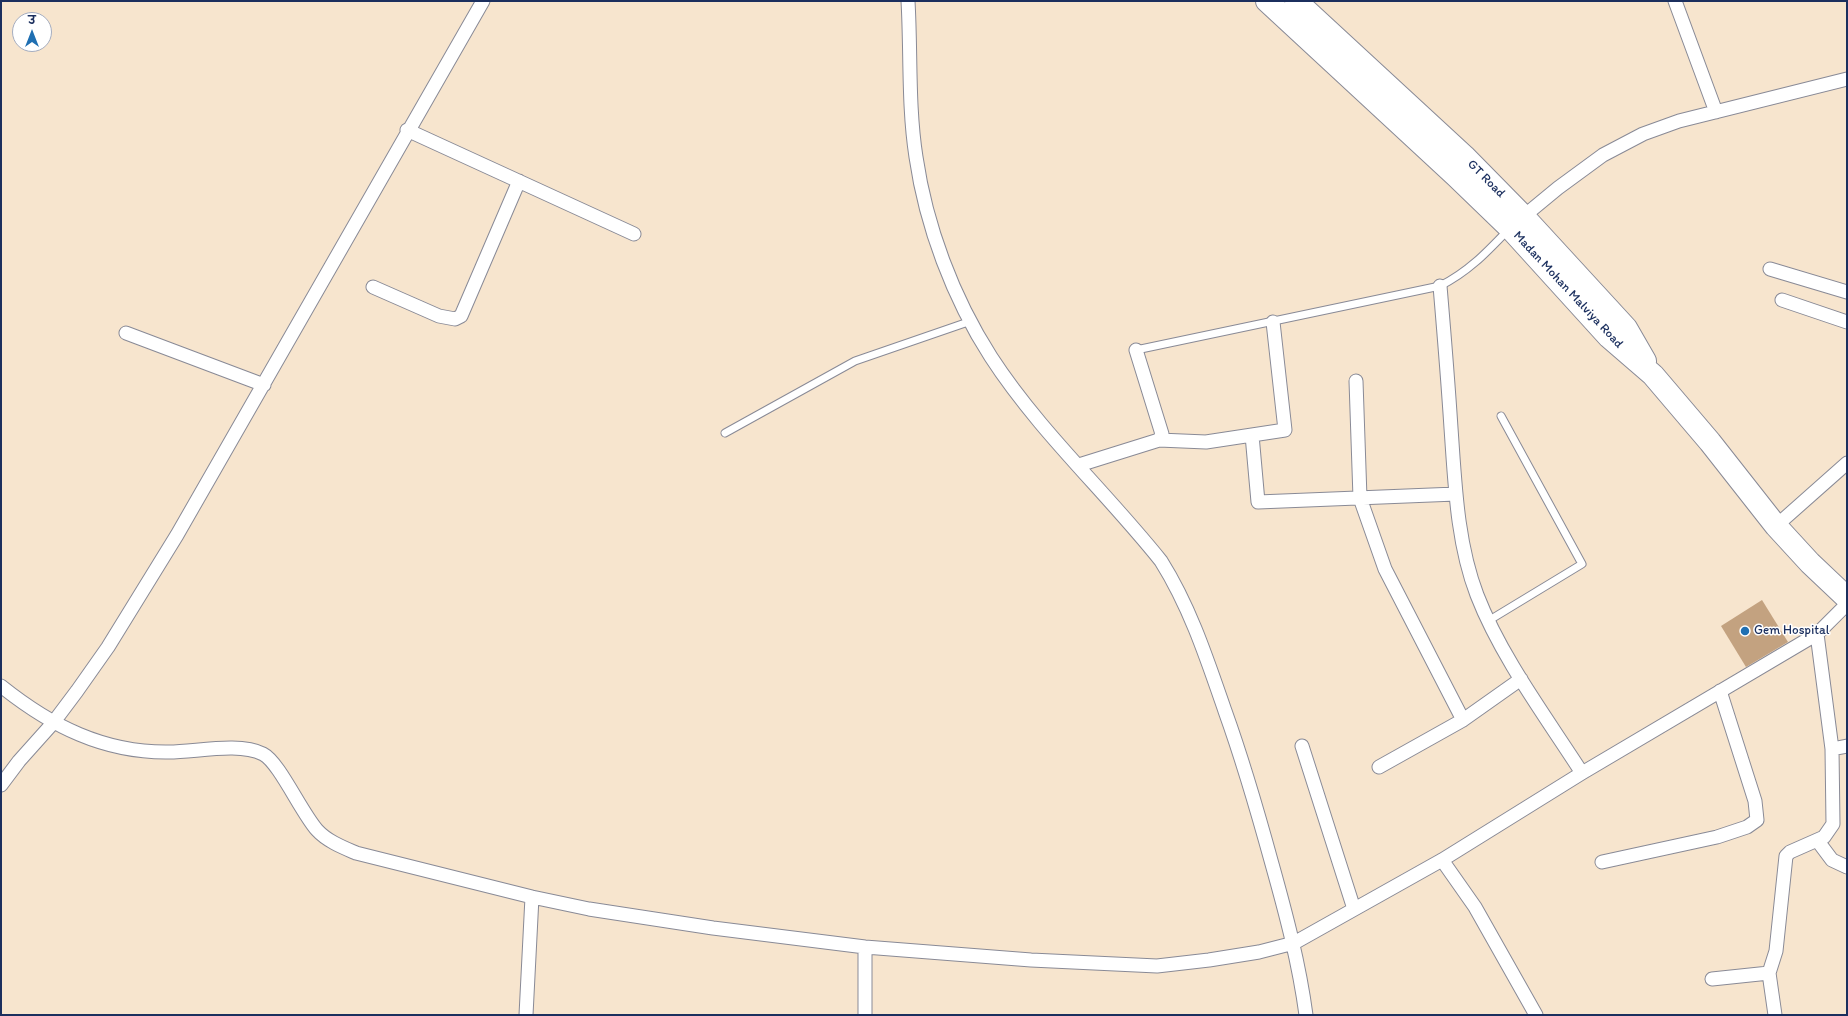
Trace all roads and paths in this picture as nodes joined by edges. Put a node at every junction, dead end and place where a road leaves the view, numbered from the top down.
1 (483, 1) edge
2 (908, 1) edge
3 (1267, 1) edge
4 (1296, 1) edge
5 (1675, 1) edge
6 (1847, 79) edge
7 (1716, 112) junction
8 (408, 130) junction
9 (519, 181) junction
10 (1517, 223) junction
11 (634, 234) dead end
12 (1770, 269) dead end
13 (1440, 286) junction
14 (373, 287) dead end
15 (1847, 292) edge
16 (1782, 300) dead end
17 (971, 321) junction
18 (1273, 322) junction
19 (1847, 322) edge
20 (126, 333) dead end
21 (1136, 350) joint
22 (1356, 381) dead end
23 (264, 385) junction
24 (1501, 416) dead end
25 (725, 433) dead end
26 (1252, 435) junction
27 (1159, 440) junction
28 (1847, 463) edge
29 (1079, 465) junction
30 (1456, 494) junction
31 (1360, 498) junction
32 (1776, 526) junction
33 (1847, 598) edge
34 (1847, 604) edge
35 (1488, 621) junction
36 (1817, 634) junction
37 (1521, 679) junction
38 (1, 686) edge
39 (1720, 691) junction
40 (1464, 720) junction
41 (53, 723) junction
42 (1302, 746) dead end
43 (1847, 746) edge
44 (1832, 749) junction
45 (1379, 767) dead end
46 (1582, 773) junction
47 (2, 783) edge
48 (1817, 840) junction
49 (1442, 860) junction
50 (1602, 862) dead end
51 (1847, 867) edge
52 (532, 897) junction
53 (1354, 909) junction
54 (1294, 942) junction
55 (865, 947) junction
56 (1769, 973) junction
57 (1712, 980) dead end
58 (526, 1015) edge
59 (865, 1015) edge
60 (1306, 1015) edge
61 (1536, 1015) edge
62 (1775, 1015) edge

1 - 8 street
2 - 17 street
3 - 10 highway, Madan Mohan Malviya Road
4 - 10 highway, GT Road
5 - 7 street
6 - 7 street
7 - 10 street
8 - 9 street
8 - 23 street
9 - 11 street
9 - 14 street
10 - 13 lane
10 - 32 highway, Madan Mohan Malviya Road
12 - 15 street
13 - 18 lane
13 - 30 street
16 - 19 street
17 - 25 lane
17 - 29 street
18 - 21 lane
18 - 26 street
20 - 23 street
21 - 27 street
22 - 31 street
23 - 41 street
24 - 35 lane
26 - 27 street
26 - 31 street
27 - 29 street
28 - 32 street
29 - 54 street
30 - 31 street
30 - 35 street
31 - 40 street
32 - 33 highway, Madan Mohan Malviya Road
34 - 36 street
35 - 37 street
36 - 39 street
36 - 44 street
37 - 40 street
37 - 46 street
38 - 41 street
39 - 46 street
39 - 50 street
40 - 45 street
41 - 47 street
41 - 52 street
42 - 53 street
43 - 44 street
44 - 48 street
46 - 49 street
48 - 51 street
48 - 56 street
49 - 53 street
49 - 61 street
52 - 55 street
52 - 58 street
53 - 54 street
54 - 55 street
54 - 60 street
55 - 59 street
56 - 57 street
56 - 62 street

